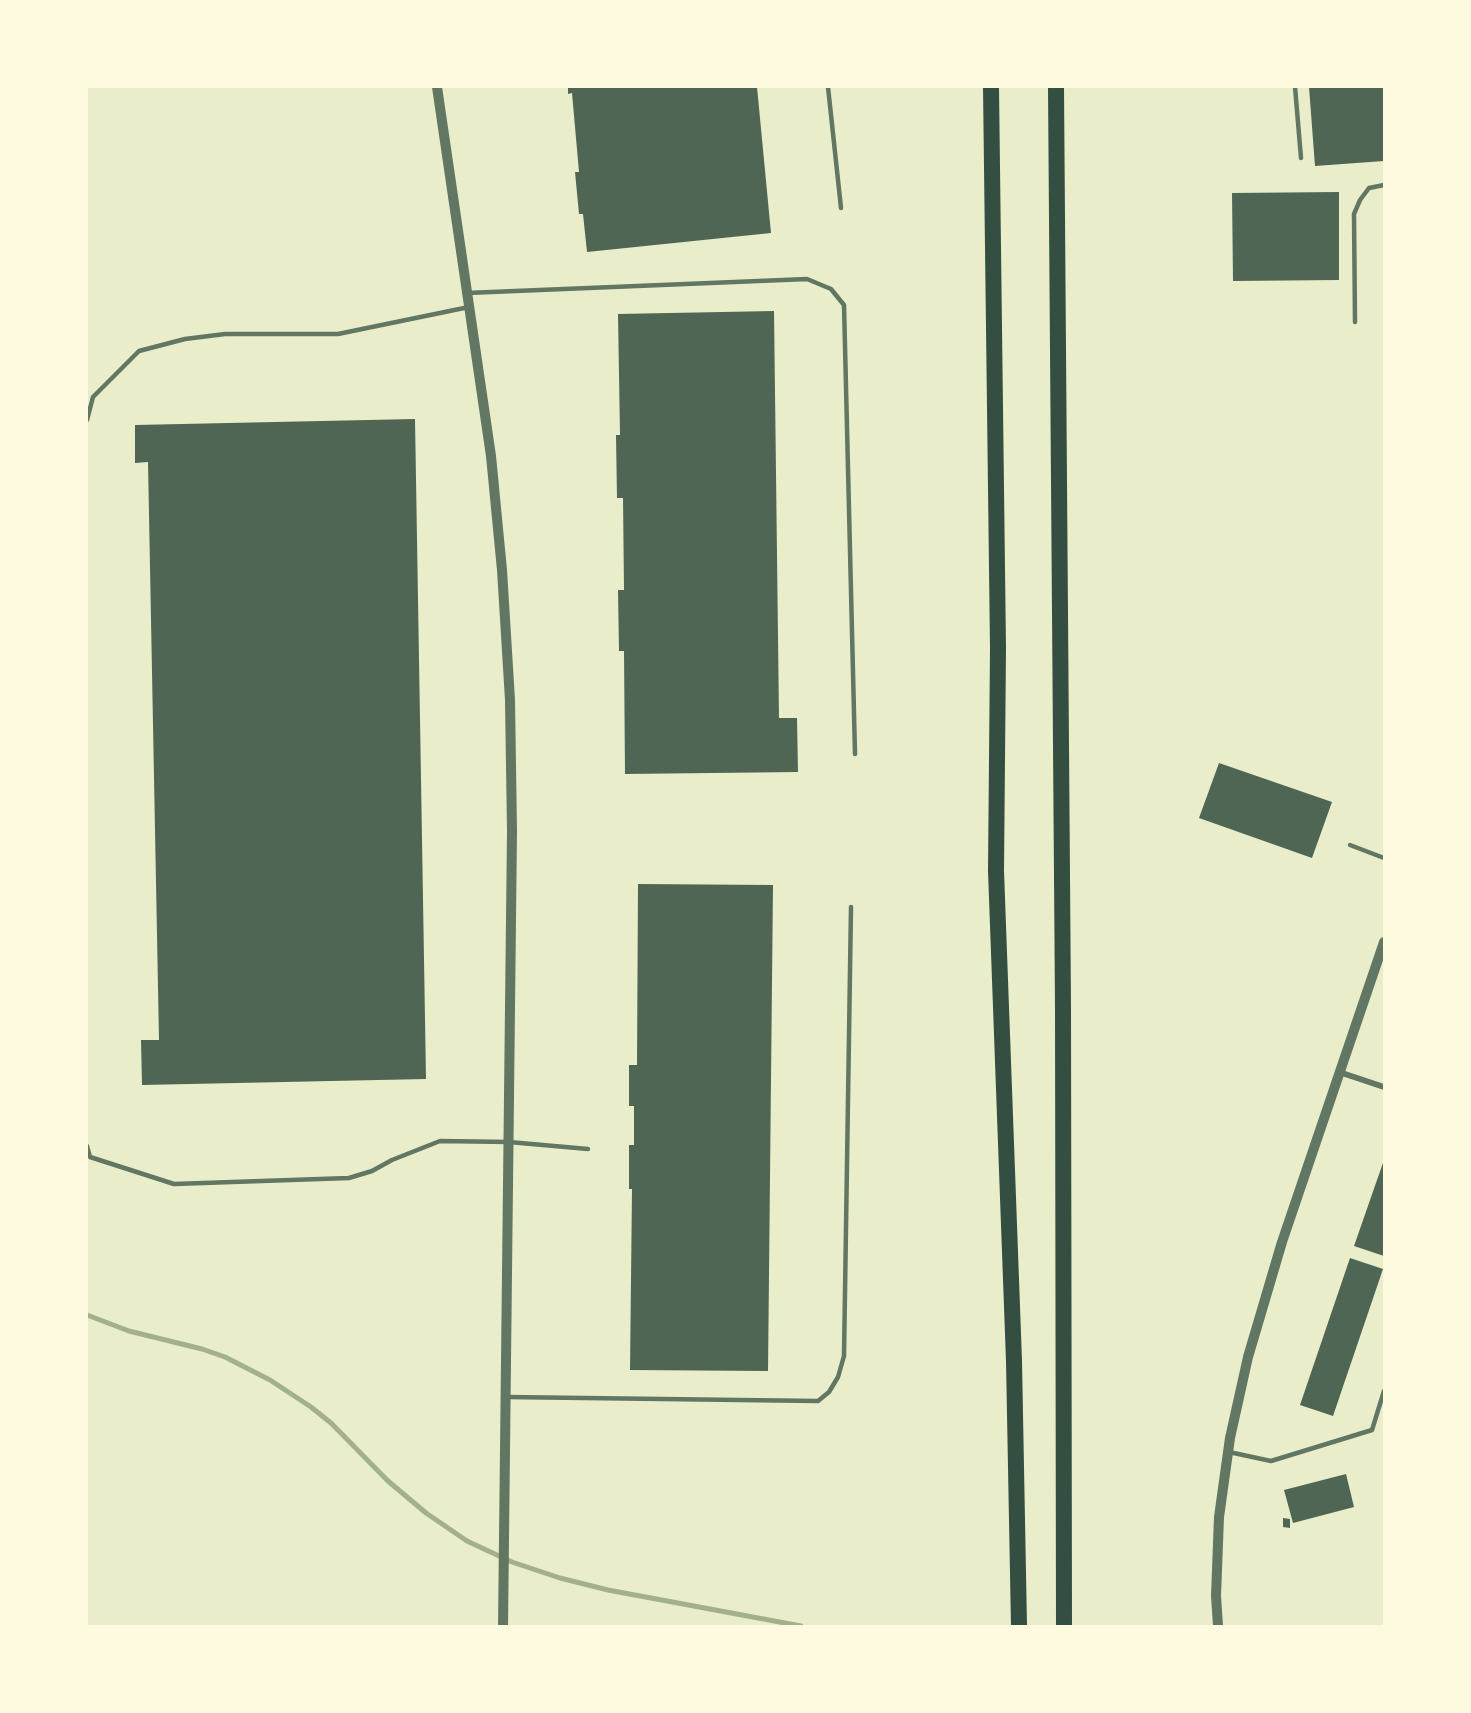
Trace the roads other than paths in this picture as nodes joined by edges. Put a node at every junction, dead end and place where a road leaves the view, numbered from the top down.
1 (437, 87) edge
2 (828, 87) edge
3 (991, 87) edge
4 (1056, 87) edge
5 (1295, 87) edge
6 (1301, 158) dead end
7 (1384, 185) edge
8 (841, 207) dead end
9 (467, 293) junction
10 (469, 307) junction
11 (1355, 322) dead end
12 (87, 420) edge
13 (855, 754) dead end
14 (1350, 846) dead end
15 (1384, 858) edge
16 (851, 907) dead end
17 (1384, 942) edge
18 (1339, 1072) junction
19 (1384, 1088) edge
20 (509, 1142) junction
21 (87, 1146) edge
22 (588, 1149) dead end
23 (1384, 1391) edge
24 (506, 1397) junction
25 (1228, 1452) junction
26 (503, 1626) edge
27 (1019, 1626) edge
28 (1064, 1626) edge
29 (1218, 1626) edge

1 - 9 street
2 - 8 lane
3 - 27 highway
4 - 28 highway
5 - 6 lane
7 - 11 lane
9 - 10 street
9 - 13 lane
10 - 12 lane
10 - 20 street
14 - 15 lane
16 - 24 lane
17 - 18 street
18 - 19 street
18 - 25 street
20 - 21 lane
20 - 22 lane
20 - 24 street
23 - 25 lane
24 - 26 street
25 - 29 street

